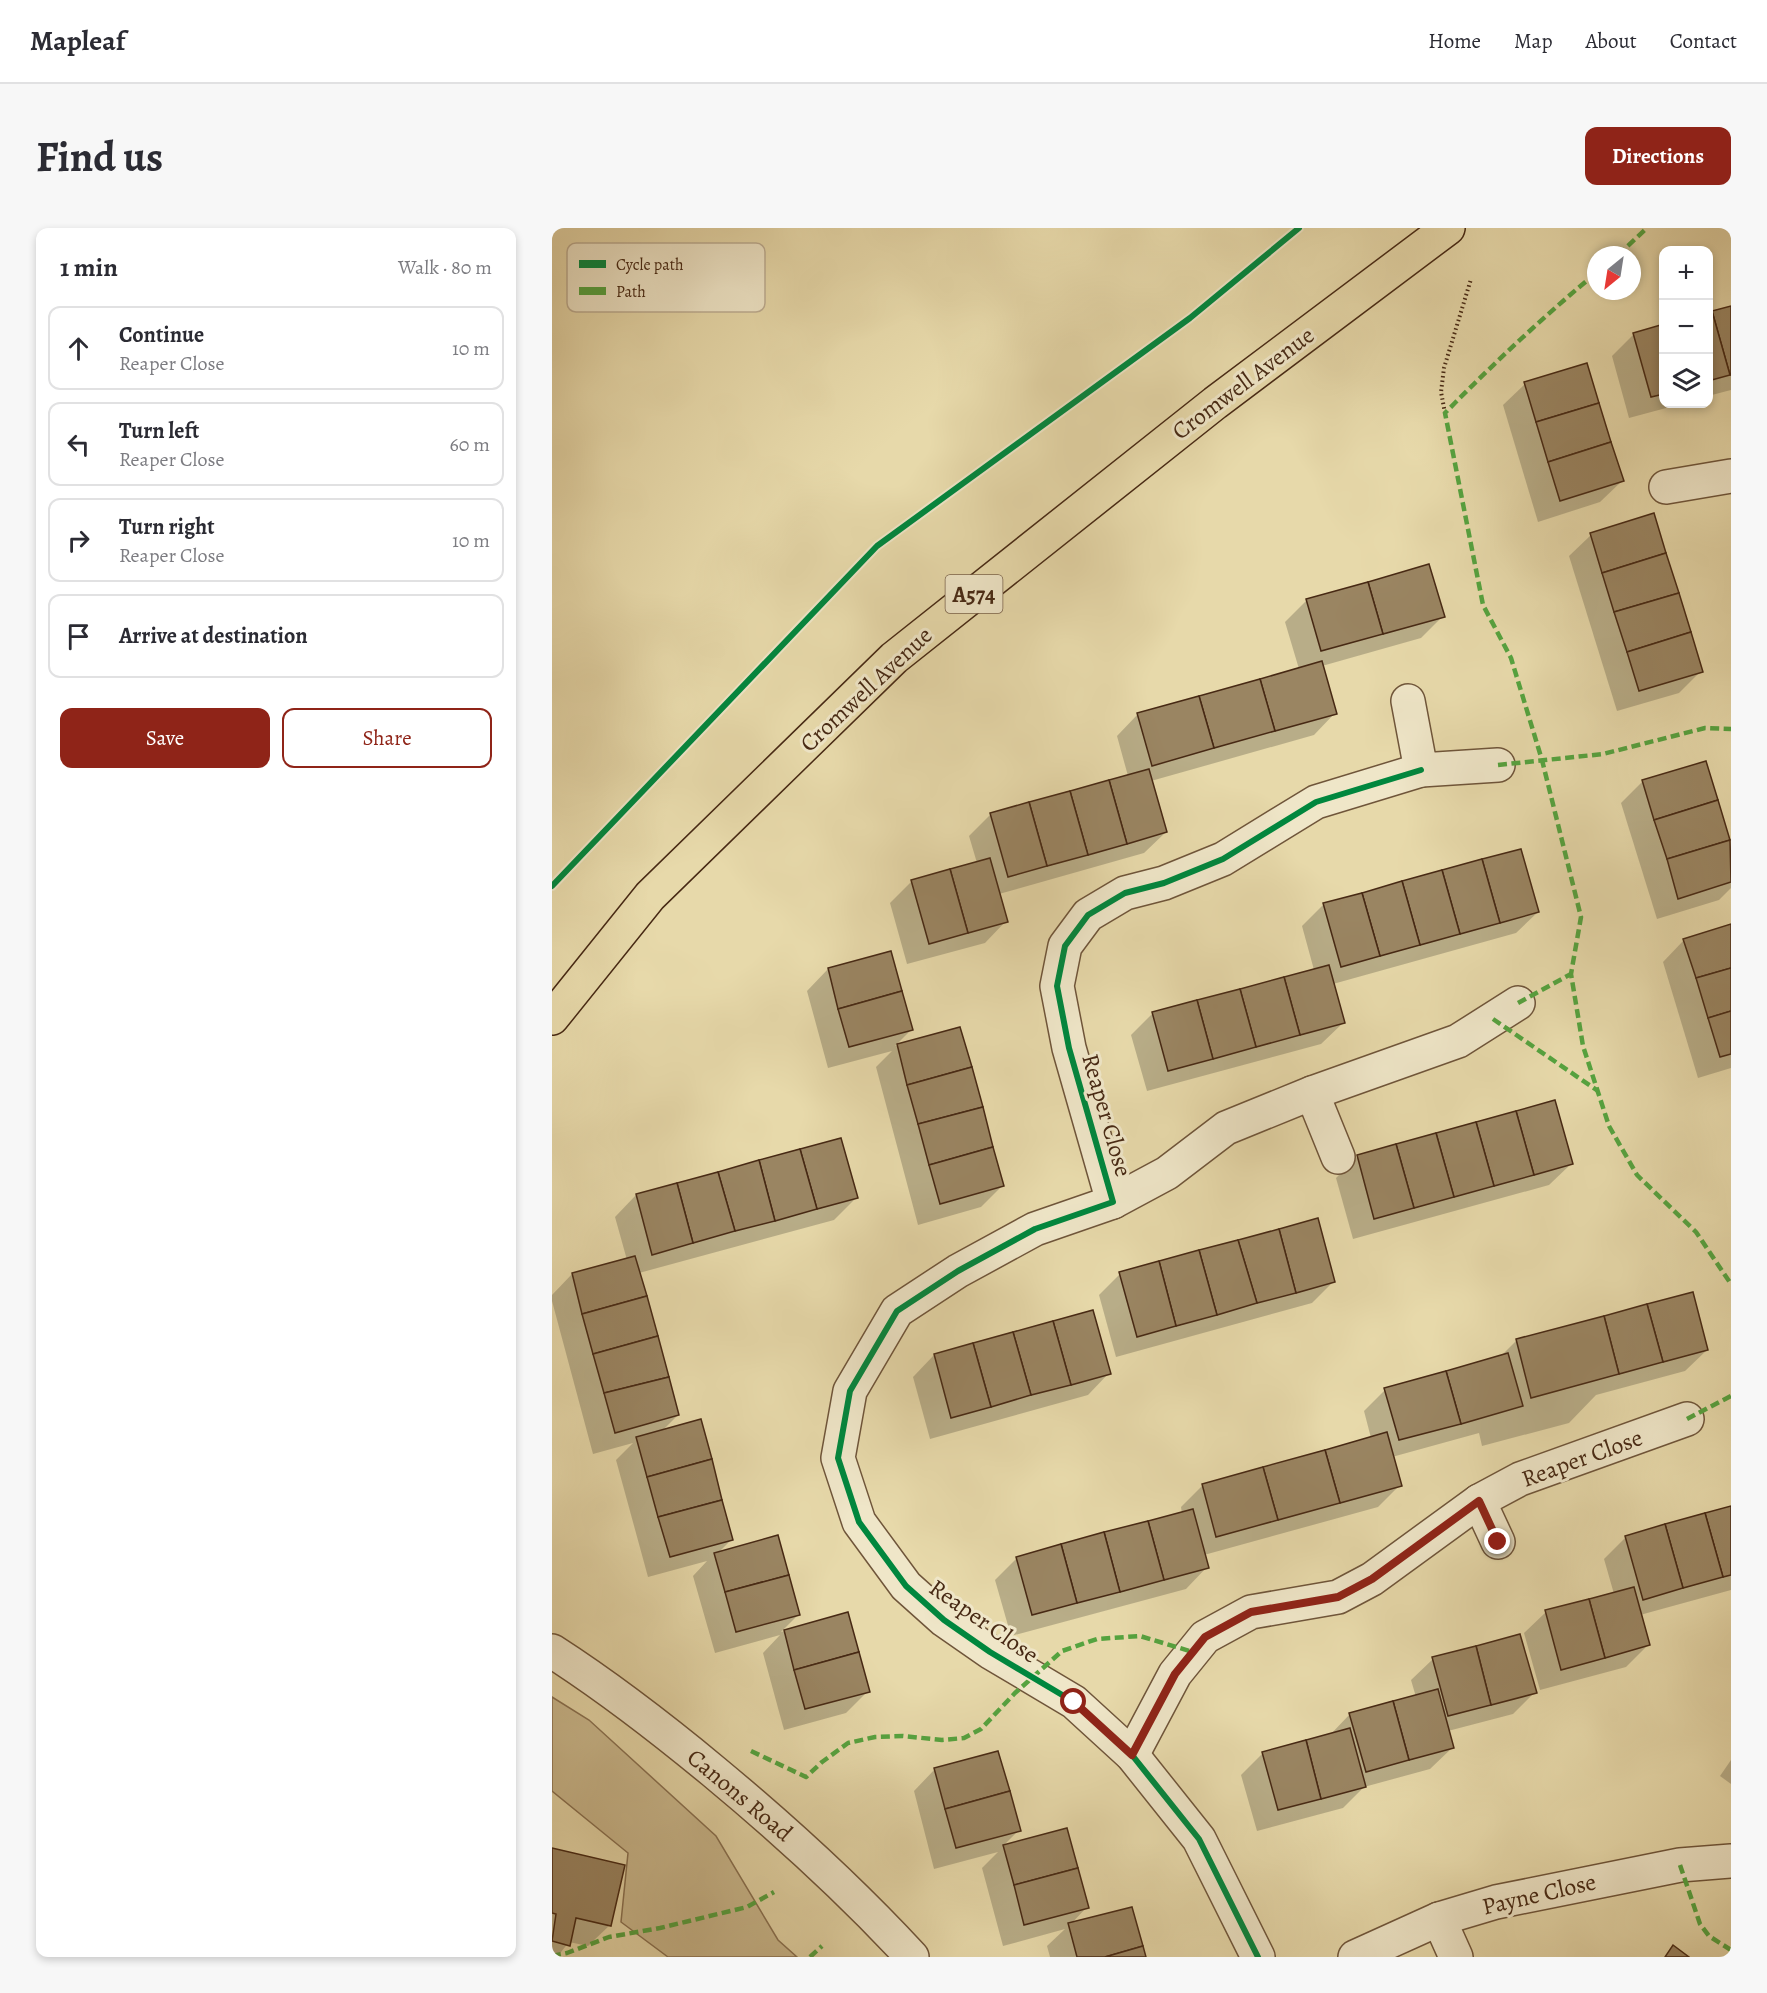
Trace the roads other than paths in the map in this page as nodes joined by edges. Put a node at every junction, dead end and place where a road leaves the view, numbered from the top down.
1 (1448, 228) edge
2 (1731, 476) edge
3 (1666, 487) dead end
4 (1408, 701) dead end
5 (1498, 765) dead end
6 (1420, 770) junction
7 (1518, 1003) dead end
8 (552, 1018) edge
9 (1312, 1093) junction
10 (1338, 1157) dead end
11 (1113, 1202) junction
12 (1687, 1419) dead end
13 (1479, 1501) junction
14 (1498, 1542) dead end
15 (552, 1651) edge
16 (1132, 1755) junction
17 (1731, 1861) edge
18 (1439, 1919) junction
19 (912, 1957) edge
20 (1258, 1957) edge
21 (1354, 1957) edge
22 (1456, 1957) edge

1 - 8 main road, Cromwell Avenue / A574
2 - 3 street
4 - 6 street
5 - 6 street, Reaper Close
6 - 11 street, Reaper Close
7 - 9 street, Reaper Close
9 - 10 street
9 - 11 street, Reaper Close
11 - 16 street, Reaper Close
12 - 13 street, Reaper Close
13 - 14 street
13 - 16 street, Reaper Close
15 - 19 street, Canons Road
16 - 20 street, Reaper Close
17 - 18 street, Payne Close
18 - 21 street, Payne Close
18 - 22 street

